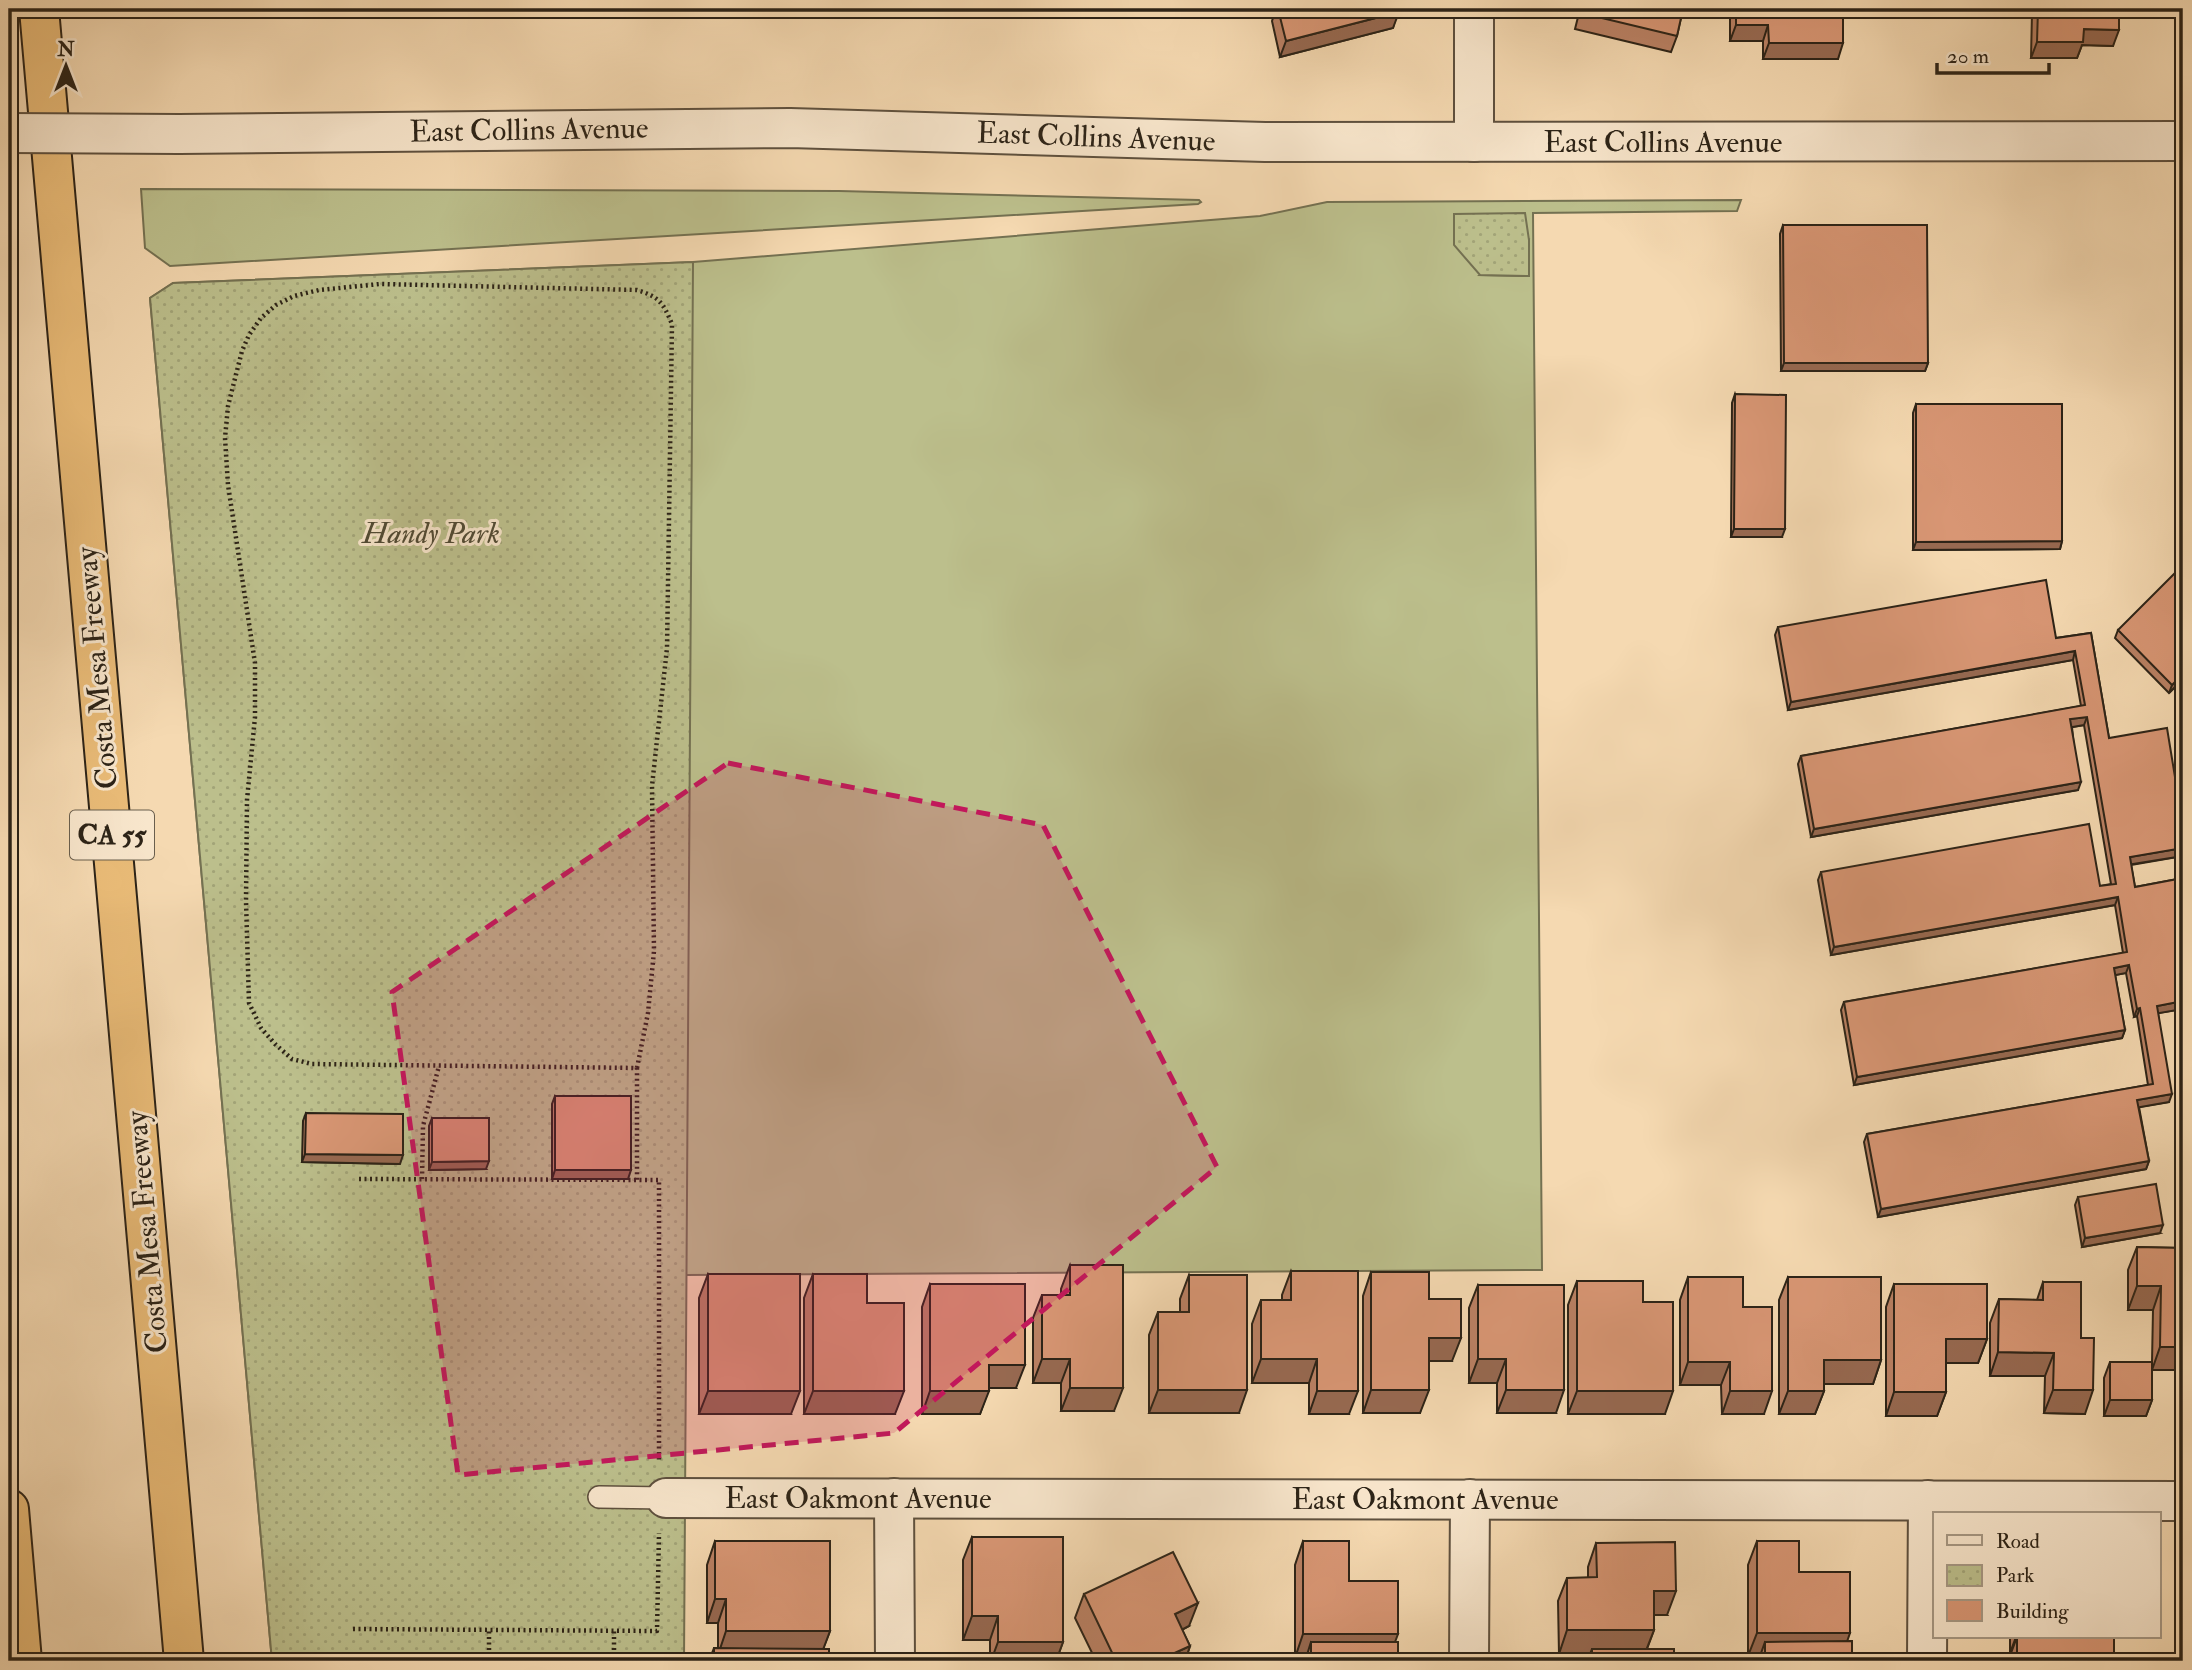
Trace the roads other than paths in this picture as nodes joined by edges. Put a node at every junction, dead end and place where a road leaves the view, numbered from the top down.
1 (39, 9) edge
2 (1474, 9) edge
3 (9, 134) edge
4 (2183, 141) edge
5 (1474, 142) junction
6 (599, 1497) dead end
7 (662, 1498) joint
8 (894, 1498) junction
9 (1470, 1499) junction
10 (1928, 1500) junction
11 (2183, 1501) edge
12 (9, 1509) edge
13 (22, 1661) edge
14 (184, 1661) edge
15 (895, 1661) edge
16 (1469, 1661) edge
17 (1927, 1661) edge

1 - 14 highway, Costa Mesa Freeway / CA 55
2 - 5 street
3 - 5 street, East Collins Avenue, bridge
4 - 5 street, East Collins Avenue
6 - 7 lane
7 - 8 street, East Oakmont Avenue
8 - 9 street, East Oakmont Avenue
8 - 15 street
9 - 10 street, East Oakmont Avenue
9 - 16 street
10 - 11 street, East Oakmont Avenue
10 - 17 street
12 - 13 highway

